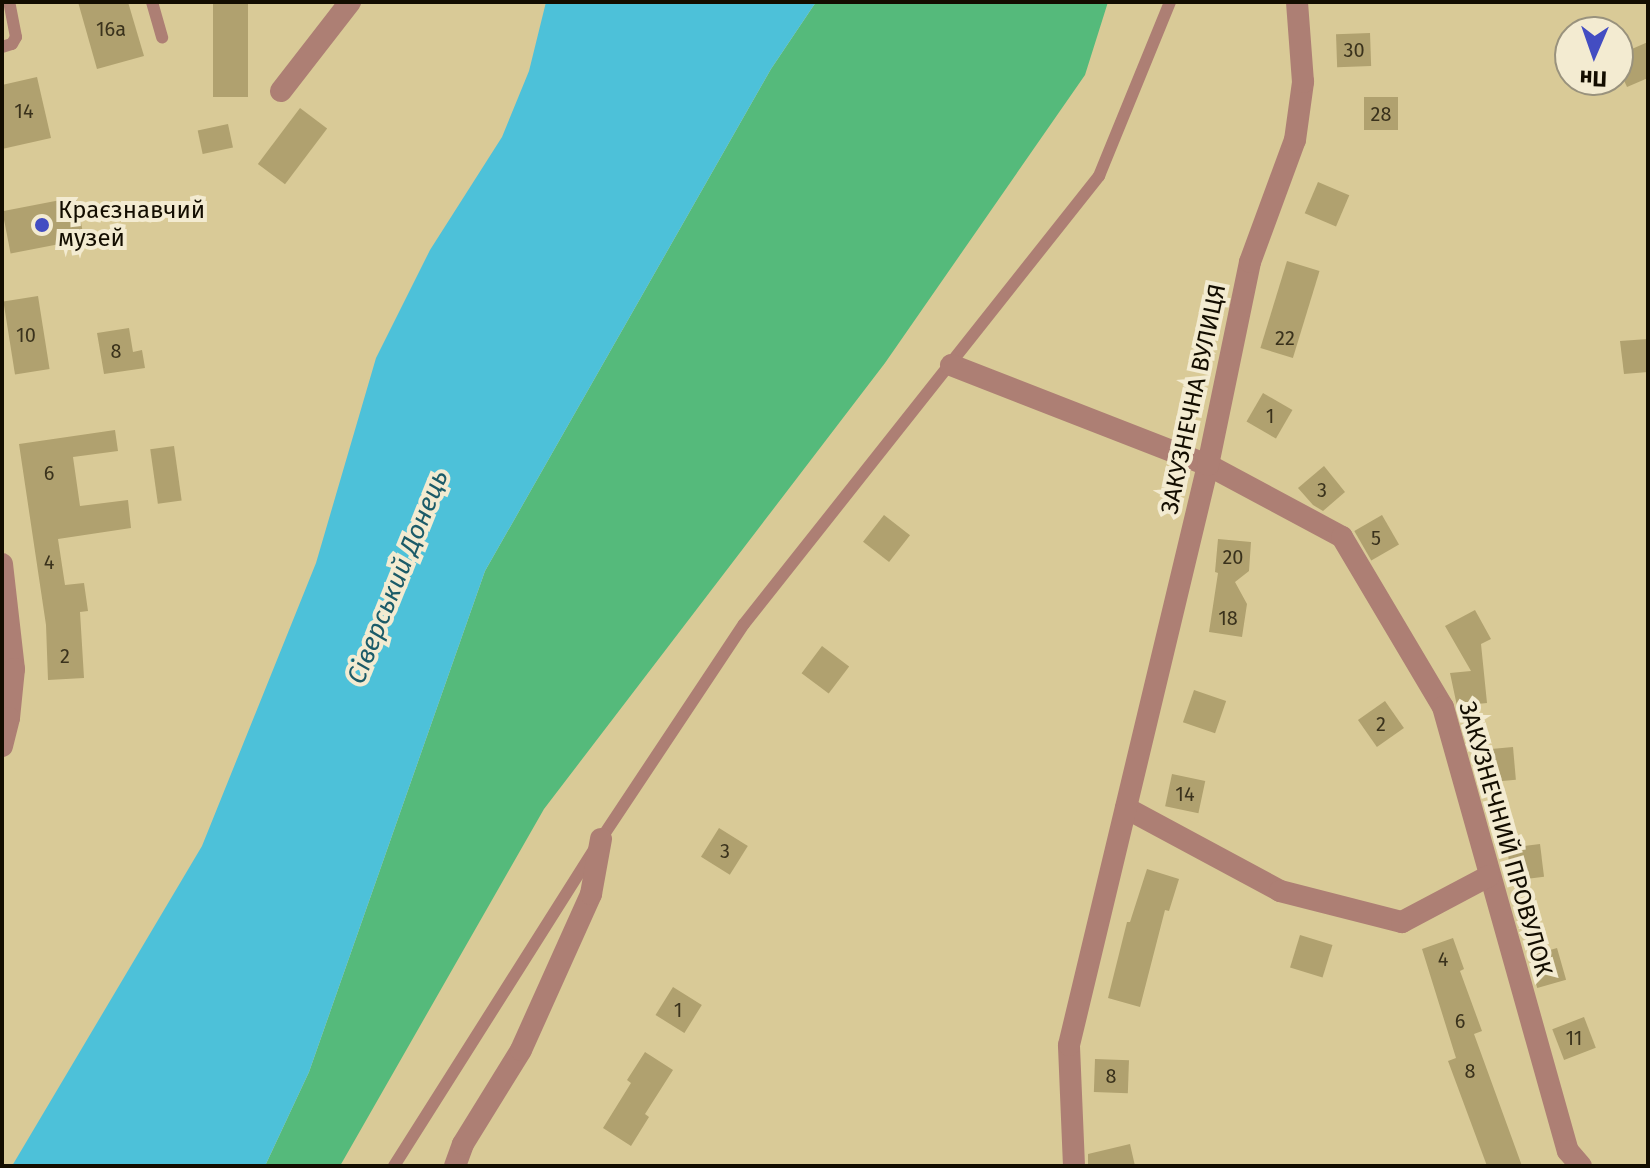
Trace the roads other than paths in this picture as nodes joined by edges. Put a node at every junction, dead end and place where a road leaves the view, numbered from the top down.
1 (9, 2) edge
2 (152, 2) edge
3 (350, 2) edge
4 (1170, 2) edge
5 (1297, 2) edge
6 (162, 38) dead end
7 (2, 47) edge
8 (281, 91) dead end
9 (951, 365) junction
10 (1208, 465) junction
11 (2, 564) edge
12 (2, 746) edge
13 (1126, 808) junction
14 (601, 839) junction
15 (1489, 876) junction
16 (394, 1166) edge
17 (455, 1166) edge
18 (1074, 1166) edge
19 (1581, 1166) edge

1 - 7 lane
2 - 6 lane
3 - 8 street
4 - 9 lane
5 - 10 street, ЗАКУЗНЕЧНА ВУЛИЦЯ
9 - 10 street, ЗАКУЗНЕЧНИЙ ПРОВУЛОК
9 - 14 lane
10 - 13 street, ЗАКУЗНЕЧНА ВУЛИЦЯ
10 - 15 street, ЗАКУЗНЕЧНИЙ ПРОВУЛОК
11 - 12 street
13 - 15 street
13 - 18 street, ЗАКУЗНЕЧНА ВУЛИЦЯ
14 - 16 lane
14 - 17 street
15 - 19 street, ЗАКУЗНЕЧНИЙ ПРОВУЛОК

